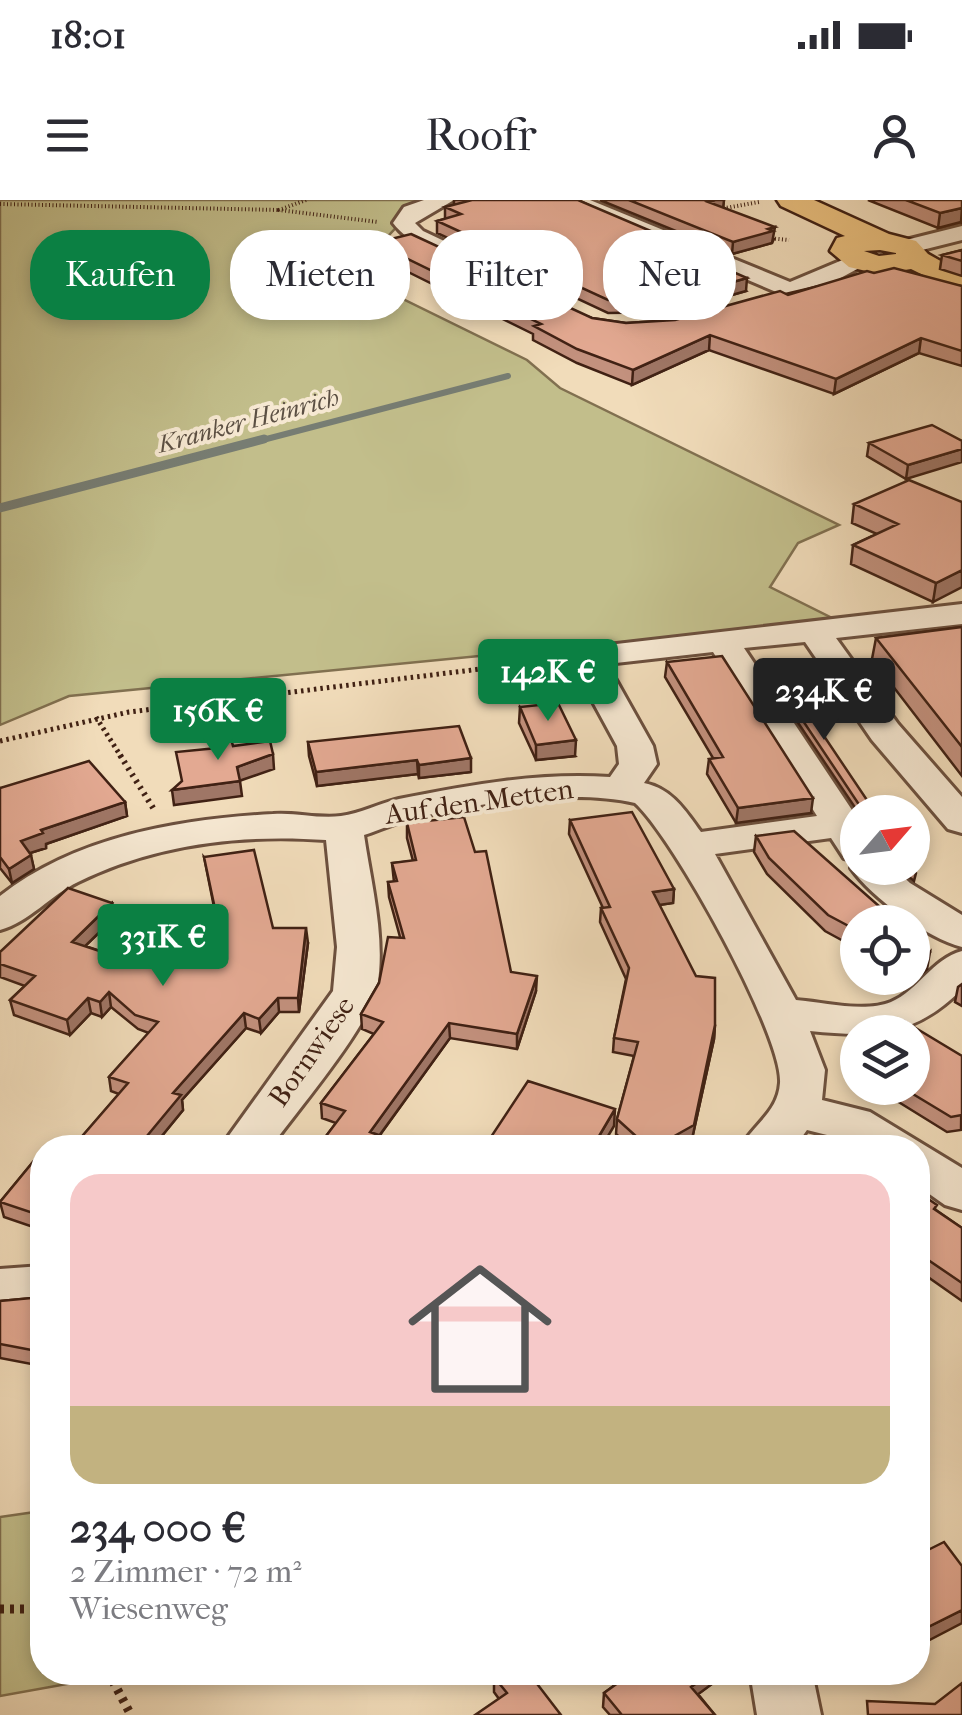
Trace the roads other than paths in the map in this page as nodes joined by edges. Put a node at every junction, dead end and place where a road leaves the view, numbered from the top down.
1 (443, 200) edge
2 (572, 200) edge
3 (791, 200) edge
4 (764, 201) edge
5 (962, 234) edge
6 (430, 243) edge
7 (881, 253) junction
8 (962, 287) edge
9 (788, 290) junction
10 (752, 300) edge
11 (962, 614) edge
12 (814, 630) junction
13 (722, 640) junction
14 (622, 788) junction
15 (962, 822) edge
16 (840, 823) edge
17 (344, 828) junction
18 (840, 837) edge
19 (692, 845) junction
20 (889, 885) edge
21 (0, 917) edge
22 (962, 934) edge
23 (962, 965) edge
24 (780, 1016) junction
25 (797, 1111) junction
26 (253, 1135) edge
27 (776, 1135) edge
28 (873, 1135) edge
29 (930, 1170) edge
30 (962, 1192) edge
31 (30, 1287) edge
32 (0, 1290) edge
33 (784, 1685) edge
34 (789, 1715) edge

1 - 6 street
2 - 9 street
3 - 7 main road
4 - 7 main road
5 - 7 street
7 - 8 main road
7 - 9 street
9 - 10 street
11 - 12 street
12 - 13 street
12 - 15 street
13 - 14 street
13 - 16 street
14 - 17 street, Auf den Metten
14 - 19 street, Auf den Metten
17 - 21 street, Auf den Metten
17 - 26 street, Bornwiese
18 - 19 street
19 - 24 street, Auf den Metten
20 - 22 street
23 - 24 street
24 - 25 street, Auf den Metten
25 - 27 street
25 - 28 street
29 - 30 street
31 - 32 street
33 - 34 street

